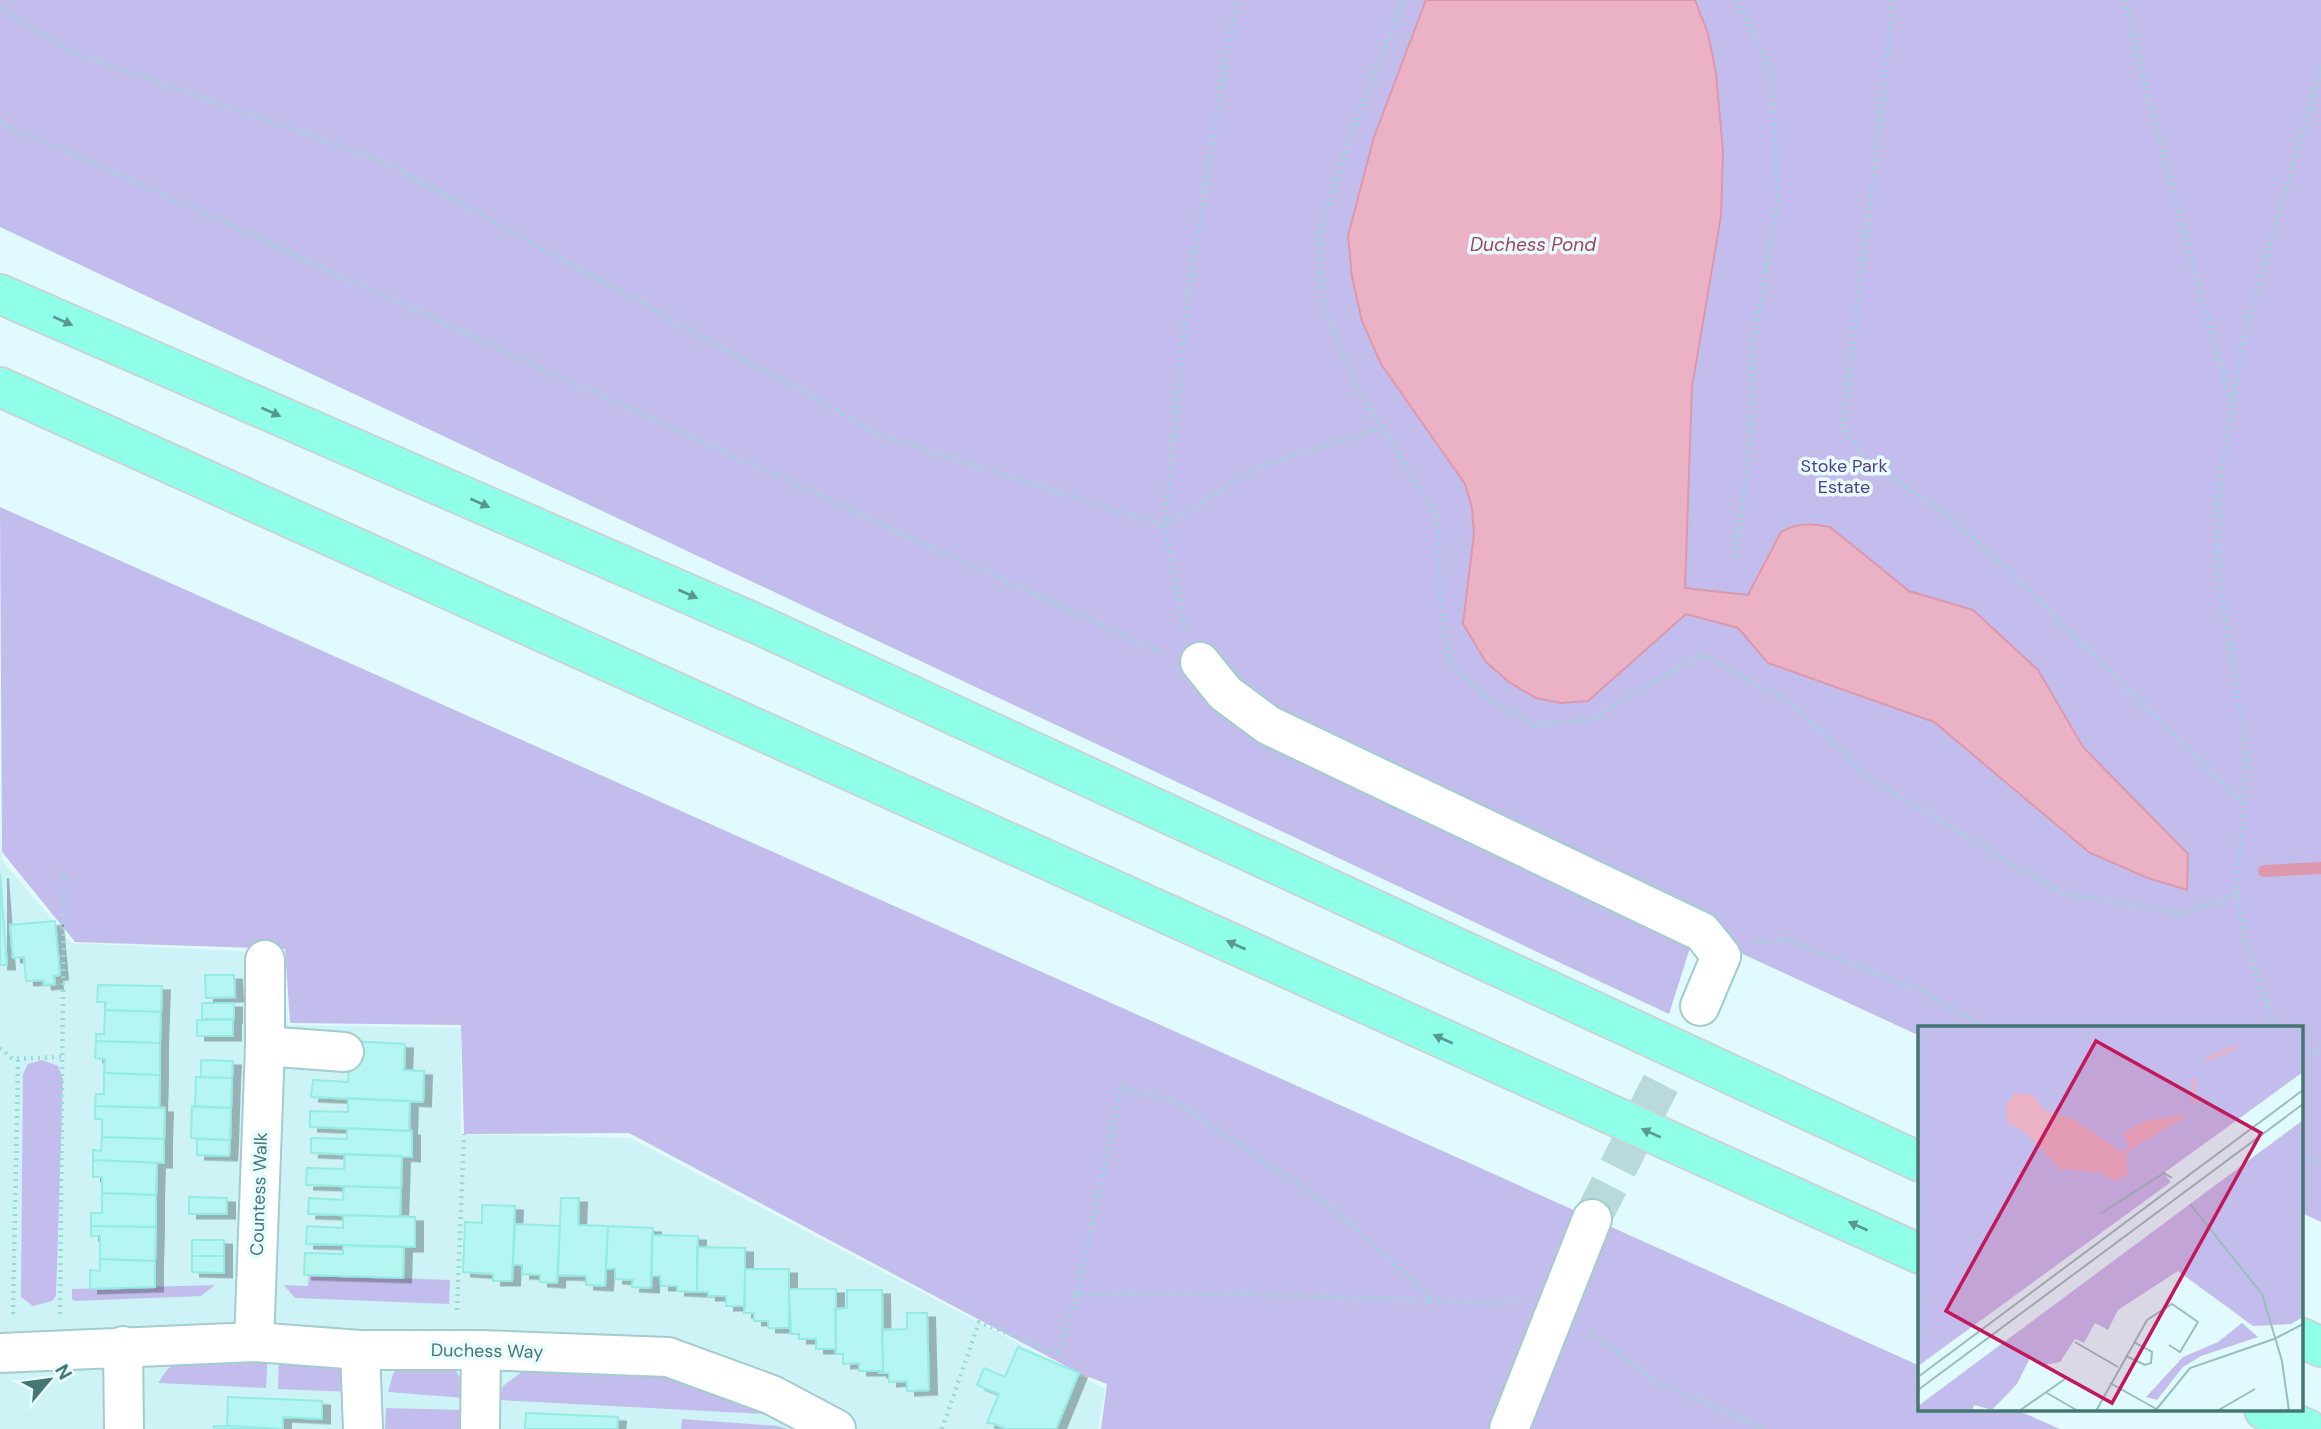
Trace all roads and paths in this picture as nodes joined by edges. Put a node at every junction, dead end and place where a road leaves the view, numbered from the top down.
1 (1238, 0) edge
2 (1404, 0) edge
3 (1737, 0) edge
4 (1892, 0) edge
5 (2125, 0) edge
6 (0, 8) edge
7 (2321, 67) edge
8 (0, 123) edge
9 (0, 294) edge
10 (0, 387) edge
11 (2231, 408) junction
12 (1381, 428) junction
13 (1165, 526) junction
14 (1735, 557) dead end
15 (1205, 668) junction
16 (2243, 803) junction
17 (64, 874) dead end
18 (2237, 895) junction
19 (1721, 956) junction
20 (265, 960) dead end
21 (1700, 1006) tunnel mouth
22 (1983, 1026) edge
23 (2274, 1026) edge
24 (265, 1046) junction
25 (0, 1048) edge
26 (344, 1052) dead end
27 (62, 1057) junction
28 (18, 1059) junction
29 (464, 1134) dead end
30 (2304, 1157) edge
31 (1918, 1161) edge
32 (2321, 1164) edge
33 (1592, 1219) tunnel mouth
34 (1918, 1253) edge
35 (1561, 1293) junction
36 (1077, 1294) junction
37 (1433, 1300) junction
38 (2304, 1339) edge
39 (254, 1342) junction
40 (123, 1346) junction
41 (2321, 1347) edge
42 (60, 1350) junction
43 (360, 1350) junction
44 (468, 1350) junction
45 (6, 1353) edge
46 (2269, 1412) edge
47 (124, 1429) edge
48 (363, 1429) edge
49 (480, 1429) edge
50 (836, 1429) edge
51 (942, 1429) edge
52 (1509, 1429) edge
53 (1764, 1429) edge
54 (2307, 1429) edge

1 - 13 path
2 - 12 path
3 - 14 path
4 - 16 path
5 - 11 path
6 - 13 path
7 - 11 path
8 - 15 path
9 -> 31 highway
34 -> 10 highway
11 - 16 path
12 - 13 path
12 - 18 path
13 - 15 path
15 - 19 street
16 - 18 path
17 - 27 path
18 - 23 path
19 - 21 street
19 - 22 path
20 - 24 street, Countess Walk
24 - 26 street
24 - 39 street, Countess Walk
25 - 28 path
27 - 28 path
27 - 42 path
28 - 45 path
29 - 44 path
30 - 32 path
33 - 35 street
35 - 37 path
35 - 52 street
35 - 53 path
36 - 37 path
36 - 37 path
36 - 51 path
38 - 41 highway
39 - 40 street, Duchess Way
39 - 43 street, Duchess Way
40 - 42 street, Duchess Way
40 - 47 street
42 - 45 street, Duchess Way
43 - 44 street, Duchess Way
43 - 48 street
44 - 49 street
44 - 50 street, Duchess Way
46 - 54 highway

